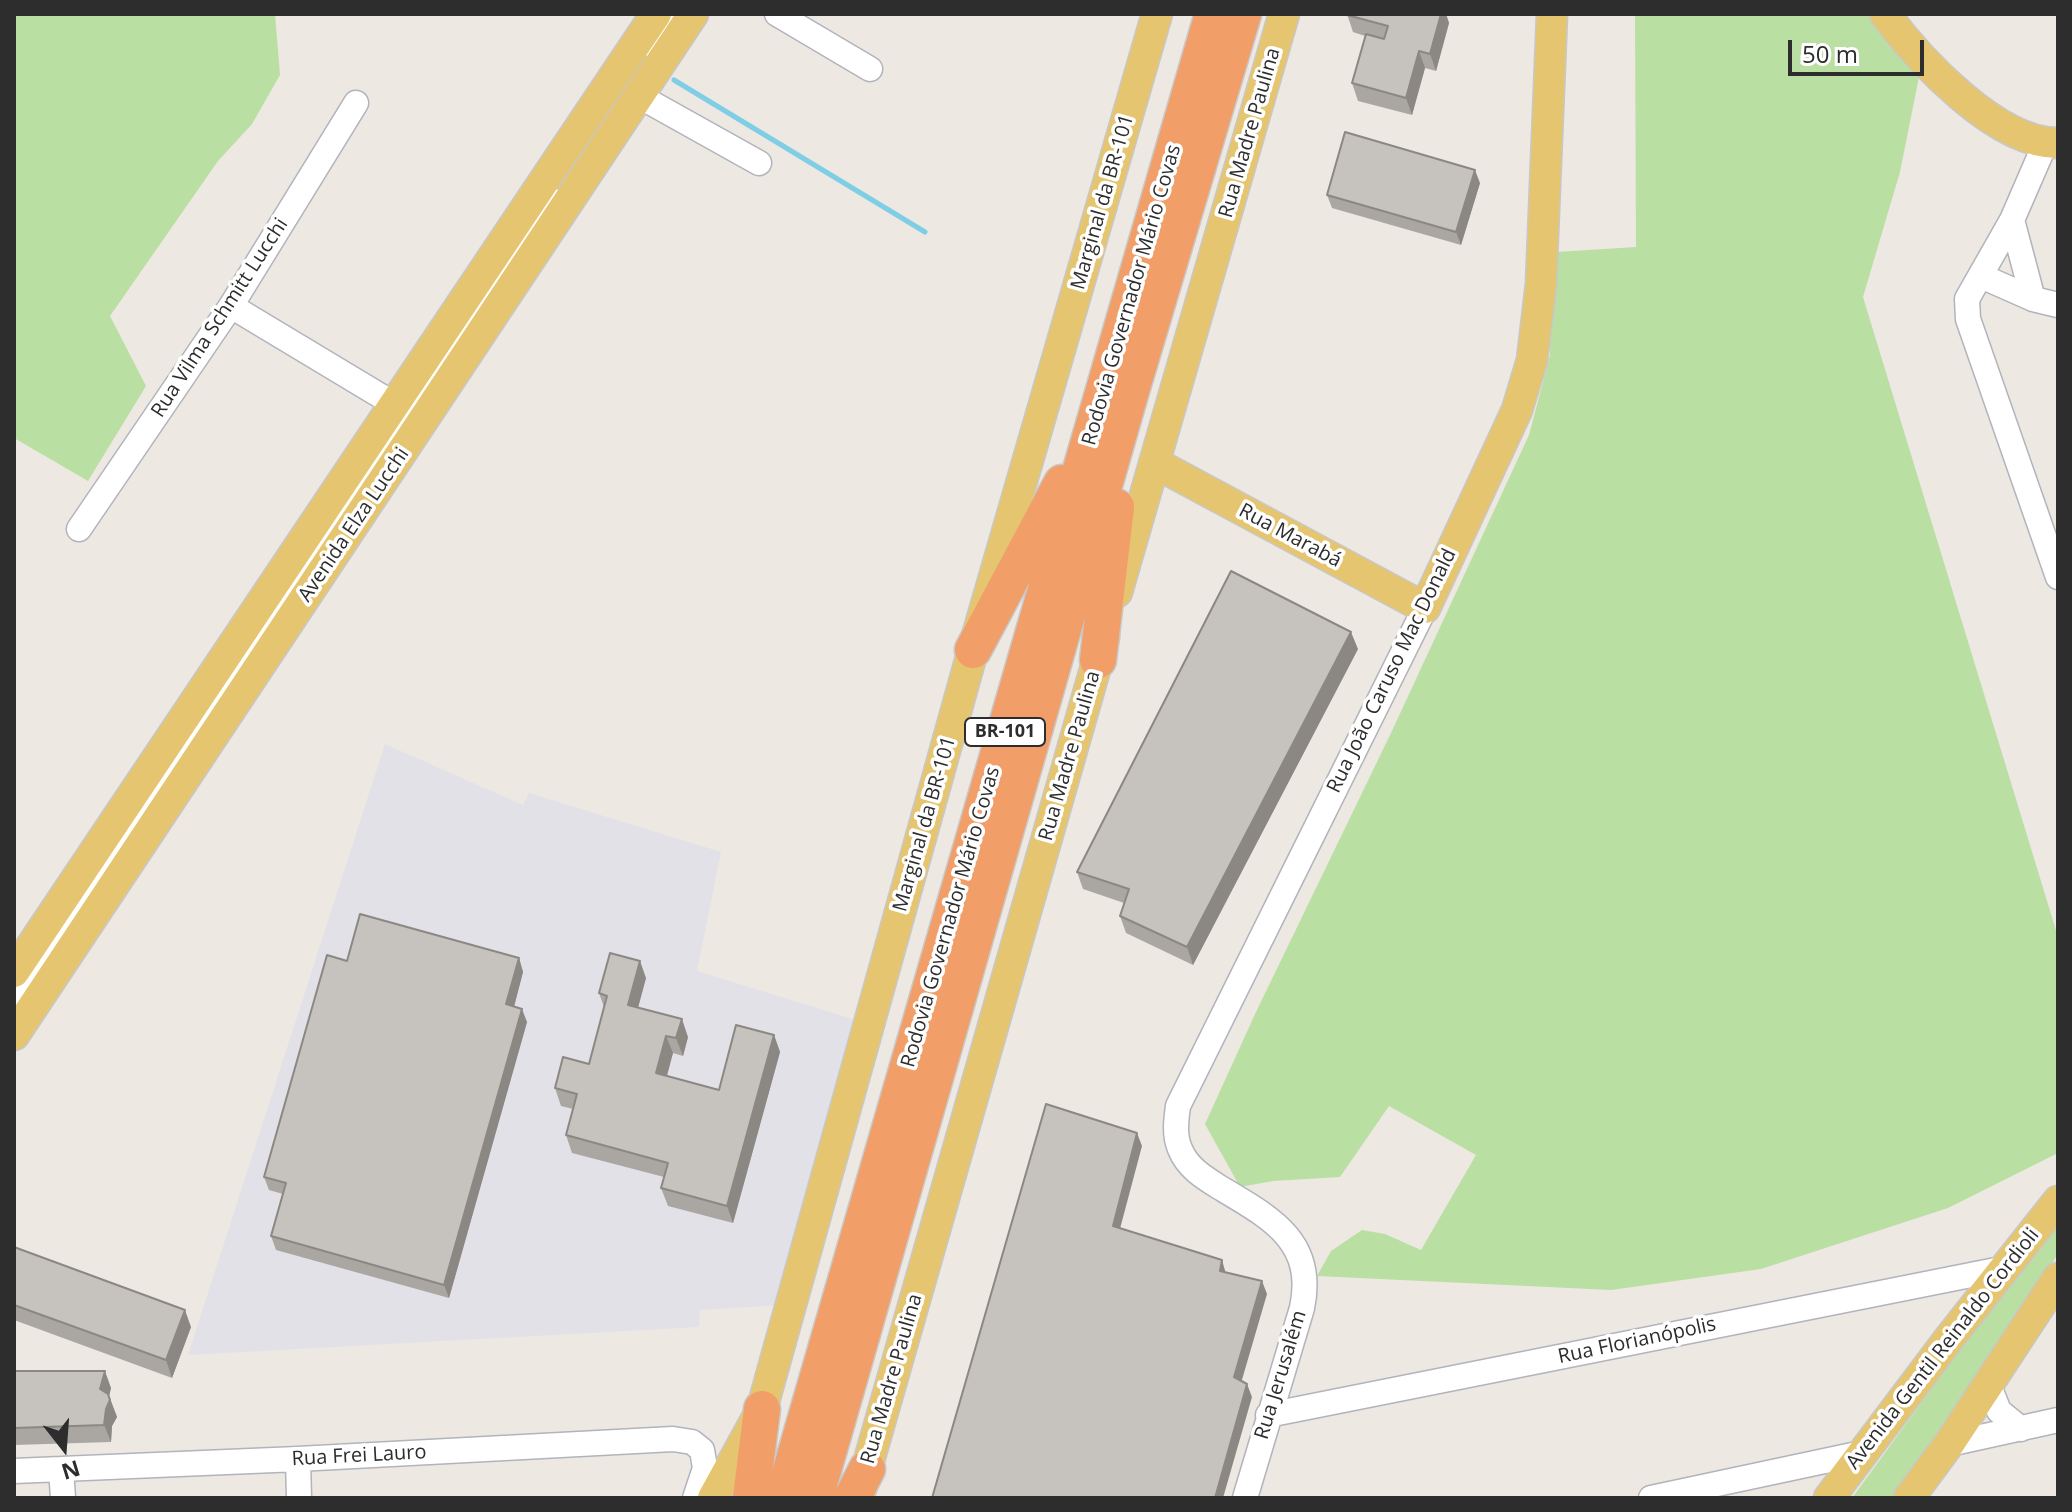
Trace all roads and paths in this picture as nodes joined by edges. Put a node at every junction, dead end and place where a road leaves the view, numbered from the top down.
1 (656, 14) edge
2 (673, 14) edge
3 (693, 14) edge
4 (777, 14) edge
5 (1213, 14) edge
6 (1243, 14) edge
7 (1284, 14) edge
8 (1552, 14) edge
9 (1885, 14) edge
10 (1154, 15) edge
11 (870, 69) dead end
12 (639, 96) junction
13 (356, 103) dead end
14 (2051, 144) edge
15 (759, 163) dead end
16 (2012, 220) junction
17 (1981, 276) junction
18 (2033, 299) junction
19 (2058, 305) edge
20 (231, 306) junction
21 (1130, 394) junction
22 (394, 404) junction
23 (1096, 418) junction
24 (1155, 463) junction
25 (79, 529) dead end
26 (2058, 577) edge
27 (1425, 608) junction
28 (973, 650) junction
29 (1098, 660) junction
30 (179, 756) junction
31 (18, 958) edge
32 (14, 1007) edge
33 (14, 1035) edge
34 (2058, 1201) edge
35 (1299, 1251) joint
36 (2006, 1268) junction
37 (2058, 1278) edge
38 (1989, 1386) junction
39 (762, 1409) junction
40 (1268, 1415) junction
41 (2058, 1420) edge
42 (2021, 1429) junction
43 (1949, 1444) junction
44 (1862, 1453) junction
45 (298, 1459) junction
46 (61, 1469) junction
47 (14, 1471) edge
48 (859, 1488) edge
49 (63, 1498) edge
50 (299, 1498) edge
51 (695, 1498) edge
52 (713, 1498) edge
53 (738, 1498) edge
54 (751, 1498) edge
55 (783, 1498) edge
56 (815, 1498) edge
57 (1245, 1498) edge
58 (1651, 1498) edge
59 (1829, 1498) edge
60 (1909, 1498) edge

1 - 22 main road, Avenida Elza Lucchi
2 - 30 street
3 - 12 main road, Avenida Elza Lucchi
4 - 11 street
5 - 23 highway, Rodovia Governador Mário Covas / BR-101
6 - 21 highway, Rodovia Governador Mário Covas / BR-101
7 - 24 main road, Rua Madre Paulina
8 - 27 main road, Rua João Caruso Mac Donald
9 - 14 main road
10 - 28 main road, Marginal da BR-101
12 - 15 street
12 - 30 main road, Avenida Elza Lucchi
13 - 20 street, Rua Vilma Schmitt Lucchi
14 - 16 street
16 - 17 street
16 - 18 street
17 - 18 street
17 - 26 street
18 - 19 street
20 - 22 street
20 - 25 street, Rua Vilma Schmitt Lucchi
21 - 29 highway
21 - 56 highway, Rodovia Governador Mário Covas / BR-101
22 - 30 main road, Avenida Elza Lucchi
23 - 28 highway
23 - 55 highway, Rodovia Governador Mário Covas / BR-101
24 - 27 main road, Rua Marabá
24 - 29 main road, Rua Madre Paulina
27 - 35 street, Rua João Caruso Mac Donald
28 - 39 main road, Marginal da BR-101
29 - 48 main road, Rua Madre Paulina
30 - 31 main road, Avenida Elza Lucchi
30 - 32 street
30 - 33 main road, Avenida Elza Lucchi
34 - 36 main road, Avenida Gentil Reinaldo Cordioli
35 - 40 street, Rua Jerusalém
36 - 40 street, Rua Florianópolis
36 - 44 main road, Avenida Gentil Reinaldo Cordioli
37 - 38 main road
38 - 42 street
38 - 43 main road
39 - 52 main road
39 - 53 main road, Marginal da BR-101
39 - 54 highway
40 - 57 street, Rua Jerusalém
41 - 42 street
42 - 43 street
43 - 60 main road
44 - 58 street
44 - 59 main road, Avenida Gentil Reinaldo Cordioli
45 - 46 street, Rua Frei Lauro
45 - 50 street
45 - 51 street, Rua Frei Lauro
46 - 47 street, Rua Frei Lauro
46 - 49 street

